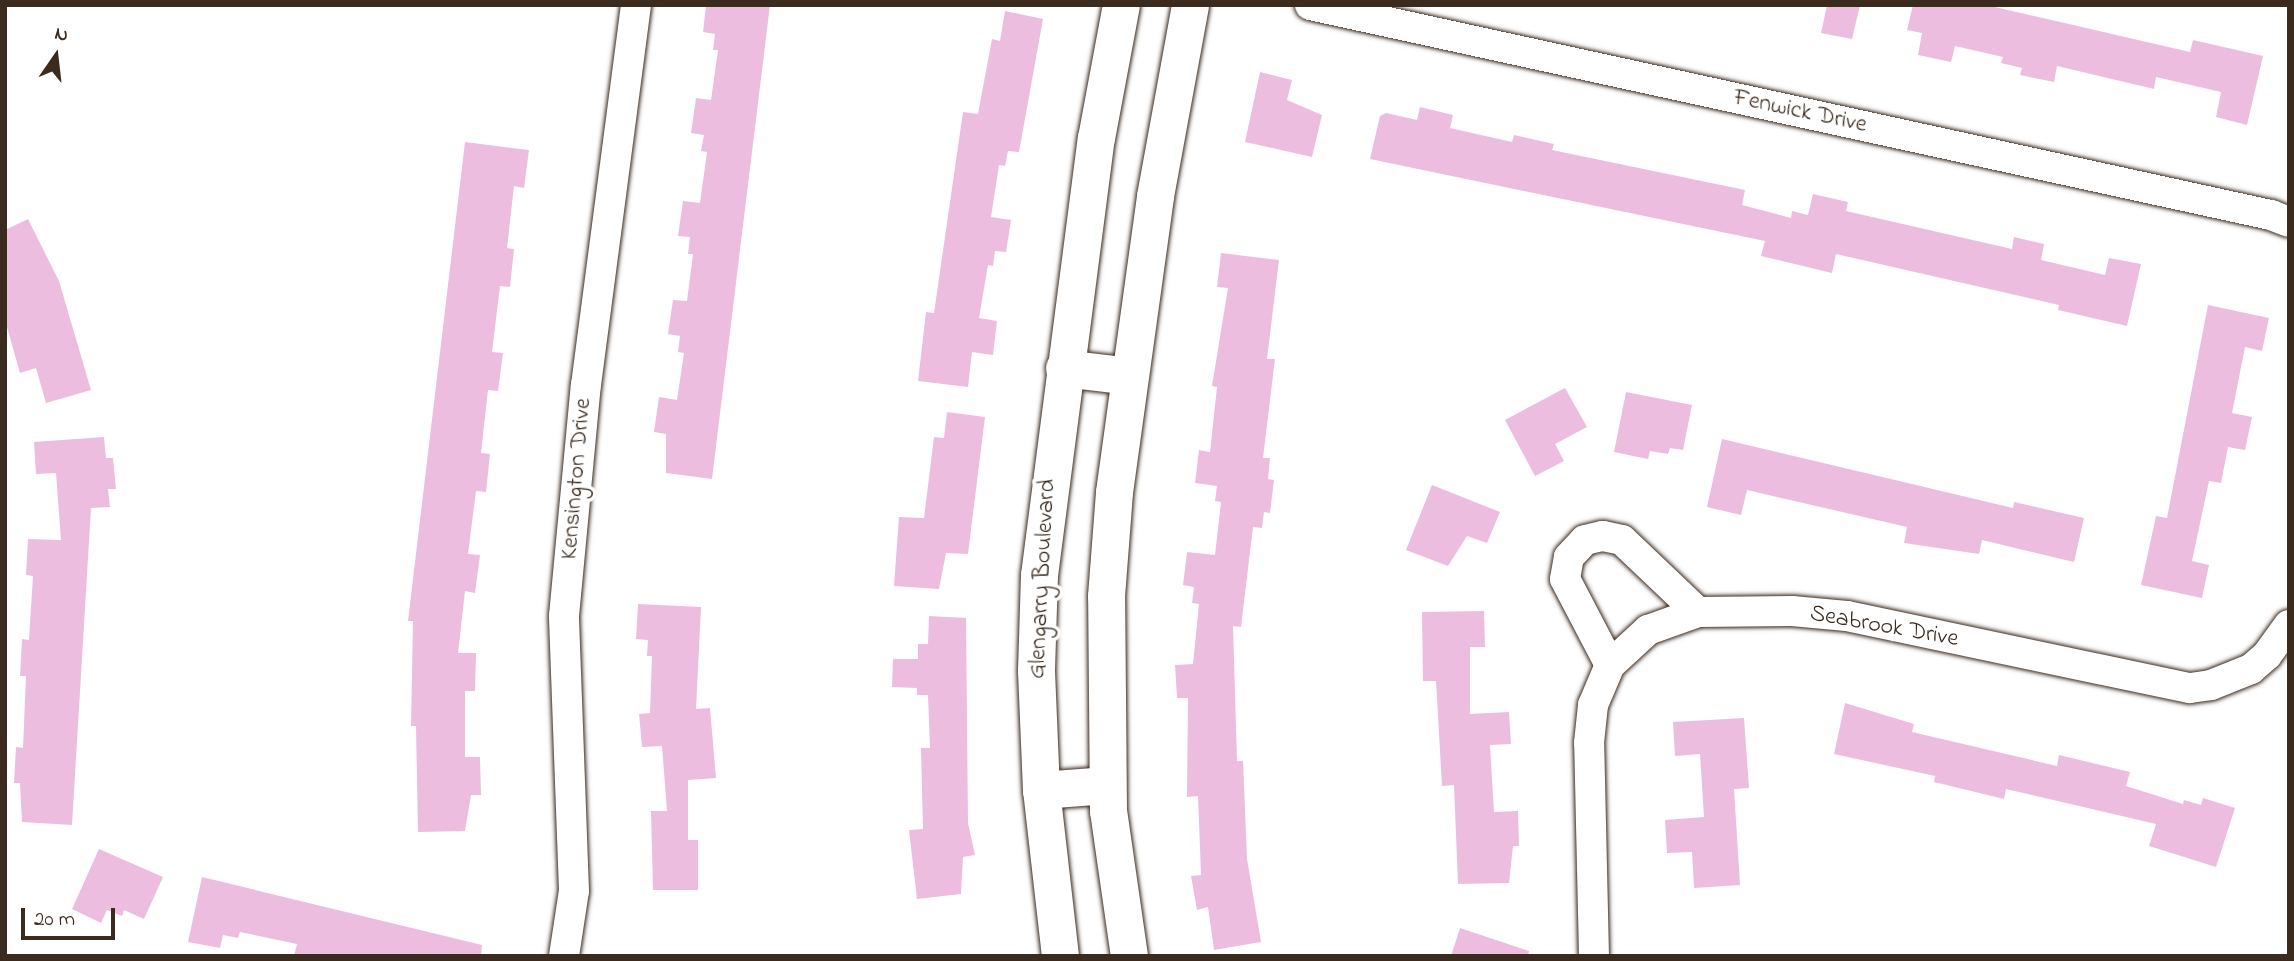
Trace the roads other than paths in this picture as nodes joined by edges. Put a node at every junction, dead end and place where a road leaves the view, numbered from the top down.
1 (636, 5) edge
2 (1121, 5) edge
3 (1190, 5) edge
4 (1310, 5) edge
5 (2289, 222) edge
6 (1064, 368) junction
7 (1130, 376) junction
8 (1698, 612) junction
9 (2289, 625) edge
10 (1610, 665) junction
11 (1107, 785) junction
12 (1041, 790) junction
13 (564, 956) edge
14 (1060, 956) edge
15 (1129, 956) edge
16 (1594, 956) edge

1 - 13 street, Kensington Drive
2 - 6 street, Glengarry Boulevard
3 - 7 street
4 - 5 street, Fenwick Drive
6 - 7 street
6 - 12 street, Glengarry Boulevard
7 - 11 street
8 - 9 street, Seabrook Drive
8 - 10 street, Seabrook Drive
8 - 10 street
10 - 16 street, Seabrook Drive
11 - 12 street
11 - 15 street
12 - 14 street, Glengarry Boulevard

